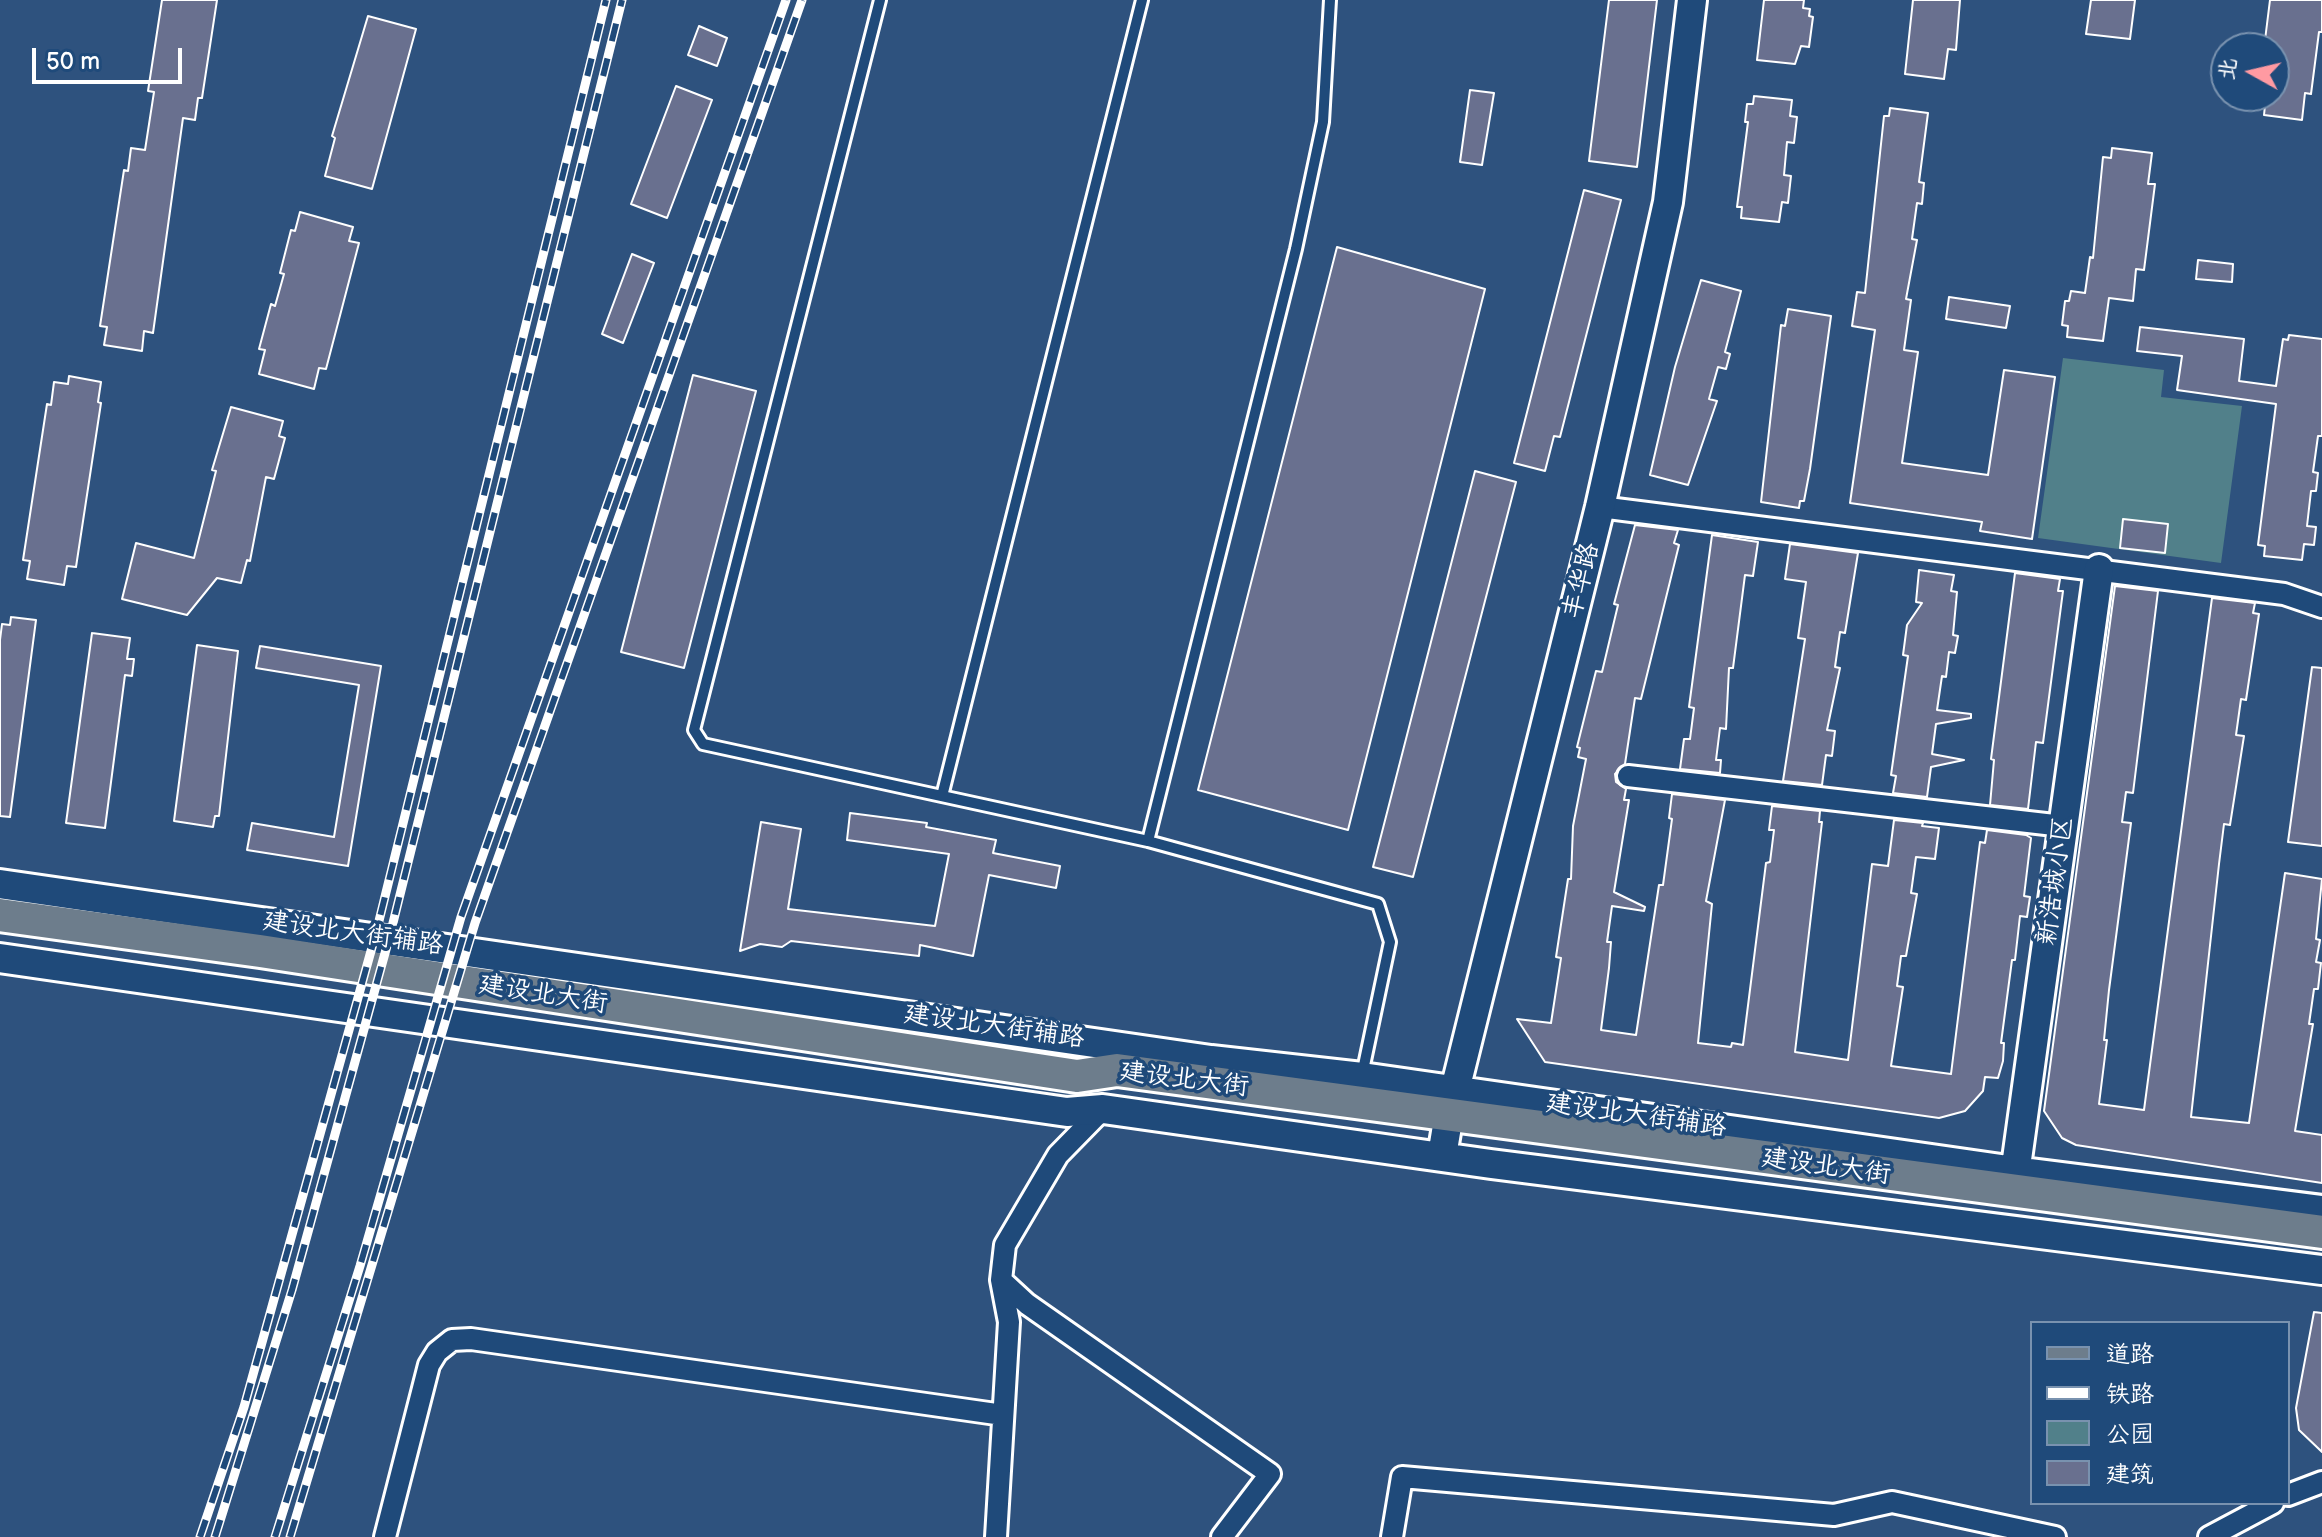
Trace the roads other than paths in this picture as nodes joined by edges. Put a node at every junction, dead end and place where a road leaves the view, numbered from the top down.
1 (880, 0) edge
2 (1142, 0) edge
3 (1330, 0) edge
4 (1692, 0) edge
5 (1600, 507) junction
6 (2099, 569) junction
7 (2322, 607) edge
8 (1628, 776) dead end
9 (942, 796) junction
10 (2063, 826) junction
11 (1148, 841) junction
12 (0, 884) edge
13 (0, 915) edge
14 (0, 958) edge
15 (1362, 1077) junction
16 (1103, 1109) junction
17 (1448, 1123) junction
18 (2014, 1182) junction
19 (2322, 1210) edge
20 (2322, 1232) edge
21 (2322, 1251) edge
22 (2322, 1270) edge
23 (1001, 1280) junction
24 (1003, 1415) junction
25 (2322, 1482) edge
26 (2290, 1494) edge
27 (2269, 1505) edge
28 (385, 1537) edge
29 (996, 1537) edge
30 (1222, 1537) edge
31 (1392, 1537) edge
32 (2055, 1537) edge
33 (2209, 1537) edge

1 - 9 lane
2 - 9 lane
3 - 11 lane
4 - 5 street, 丰华路
5 - 6 street
5 - 17 street, 丰华路
6 - 7 street
6 - 10 street, 新浩城小区
8 - 10 street
9 - 11 lane
10 - 18 street, 新浩城小区
11 - 15 lane
12 - 15 street, 建设北大街辅路
13 - 17 main road, 建设北大街
14 - 16 street, 建设北大街辅路
15 - 17 street, 建设北大街辅路
16 - 17 street, 建设北大街辅路
16 - 23 street
17 - 18 main road, 建设北大街
17 - 21 main road
17 - 22 street, 建设北大街辅路
18 - 19 street
18 - 20 main road, 建设北大街
23 - 24 street
23 - 30 street
24 - 28 street
24 - 29 street
25 - 26 street
27 - 33 street
31 - 32 street

